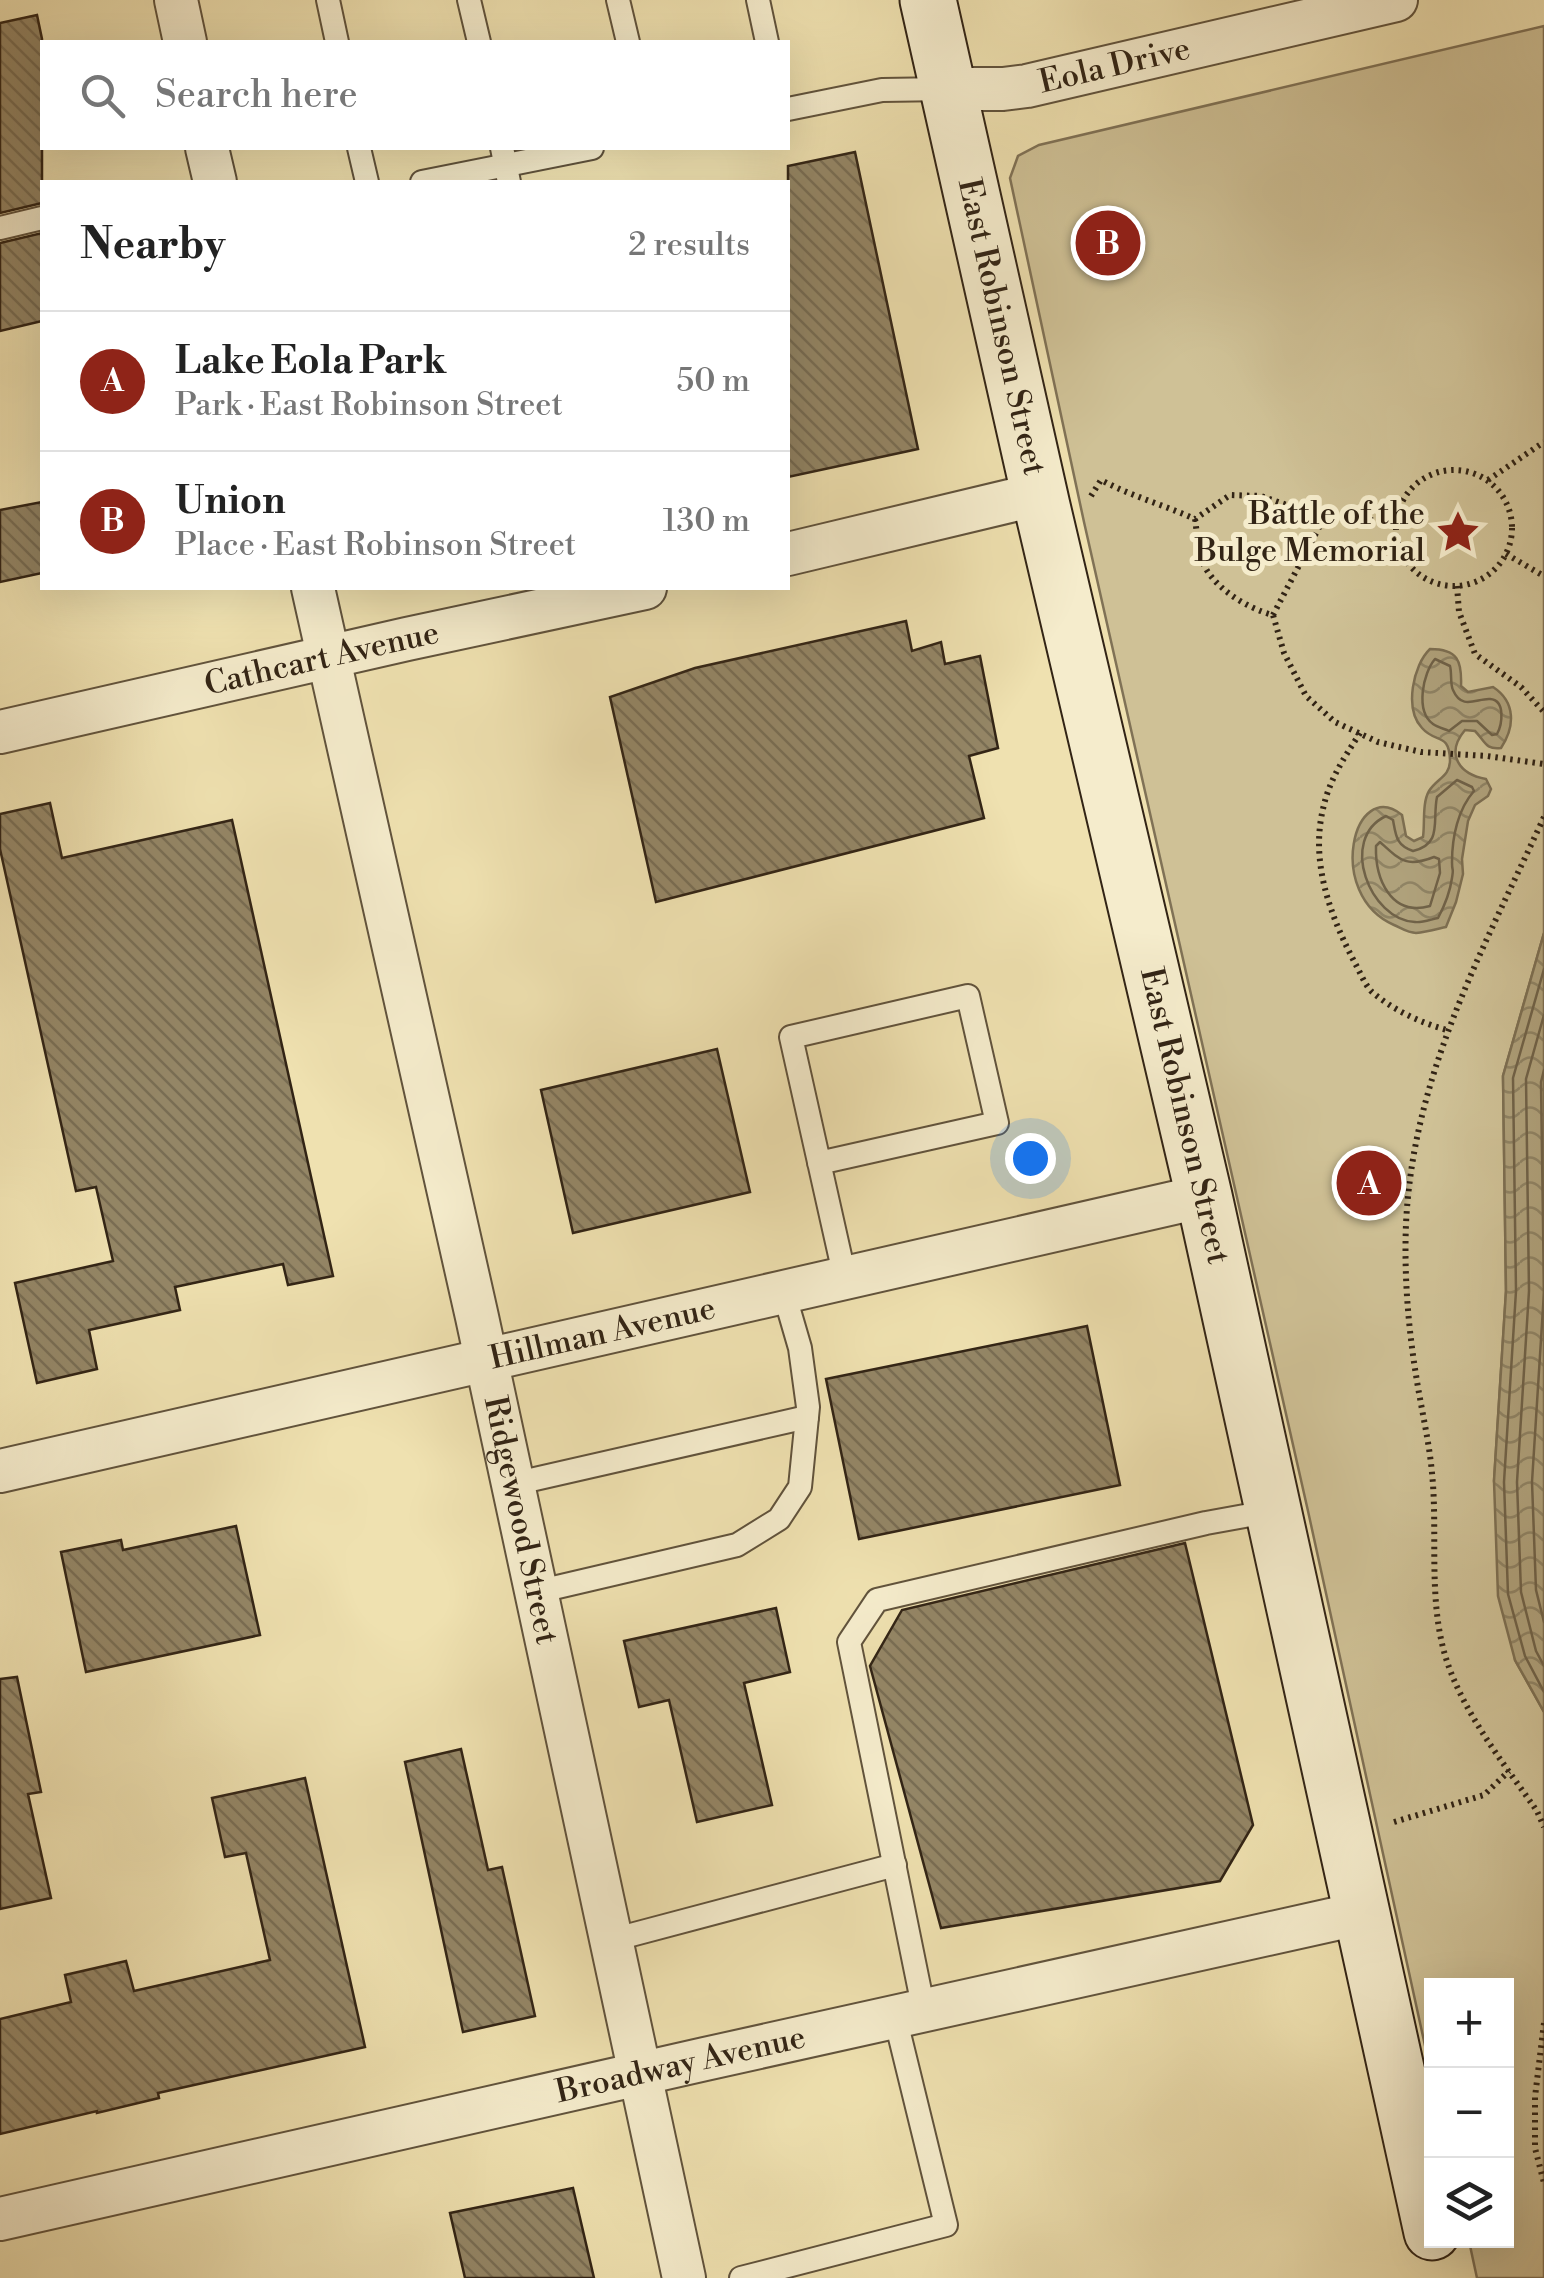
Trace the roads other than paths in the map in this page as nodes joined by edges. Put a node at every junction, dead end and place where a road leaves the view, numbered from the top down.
1 (176, 0) edge
2 (328, 0) edge
3 (470, 0) edge
4 (618, 0) edge
5 (758, 0) edge
6 (928, 0) edge
7 (1396, 0) edge
8 (185, 40) edge
9 (337, 40) edge
10 (479, 40) edge
11 (628, 40) edge
12 (767, 40) edge
13 (947, 89) junction
14 (790, 109) edge
15 (360, 150) edge
16 (582, 150) edge
17 (505, 165) edge
18 (367, 180) edge
19 (432, 180) edge
20 (40, 218) edge
21 (0, 228) edge
22 (1040, 500) junction
23 (790, 554) edge
24 (313, 590) edge
25 (618, 591) edge
26 (329, 657) junction
27 (0, 732) edge
28 (819, 1163) junction
29 (1204, 1196) junction
30 (845, 1278) junction
31 (784, 1292) junction
32 (486, 1360) junction
33 (807, 1417) junction
34 (0, 1471) edge
35 (513, 1484) junction
36 (1273, 1510) junction
37 (536, 1592) junction
38 (895, 1865) junction
39 (1362, 1913) junction
40 (612, 1940) junction
41 (910, 2014) junction
42 (641, 2074) junction
43 (1424, 2196) edge
44 (0, 2219) edge
45 (1435, 2248) edge
46 (684, 2278) edge
47 (741, 2278) edge
48 (1442, 2278) edge

1 - 8 street
2 - 9 lane
3 - 10 lane
4 - 11 lane
5 - 12 lane
6 - 13 main road, East Robinson Street
7 - 13 street, Eola Drive
13 - 14 lane
13 - 22 main road, East Robinson Street
15 - 18 lane
16 - 17 lane
17 - 19 lane
20 - 21 lane
22 - 23 street
22 - 29 main road, East Robinson Street
24 - 26 street, Ridgewood Street
25 - 26 street, Cathcart Avenue
26 - 27 street, Cathcart Avenue
26 - 32 street, Ridgewood Street
28 - 28 lane
28 - 30 lane
29 - 30 street, Hillman Avenue
29 - 36 main road, East Robinson Street
30 - 31 street, Hillman Avenue
31 - 32 street, Hillman Avenue
31 - 33 lane
32 - 34 street, Hillman Avenue
32 - 35 street, Ridgewood Street
33 - 35 lane
33 - 37 lane
35 - 37 street, Ridgewood Street
36 - 38 lane
36 - 39 main road, East Robinson Street
37 - 40 street, Ridgewood Street
38 - 40 lane
38 - 41 lane
39 - 41 street, Broadway Avenue
39 - 43 main road, East Robinson Street
40 - 42 street, Ridgewood Street
41 - 42 street, Broadway Avenue
41 - 47 lane
42 - 44 street, Broadway Avenue
42 - 46 street, Ridgewood Street
45 - 48 main road

